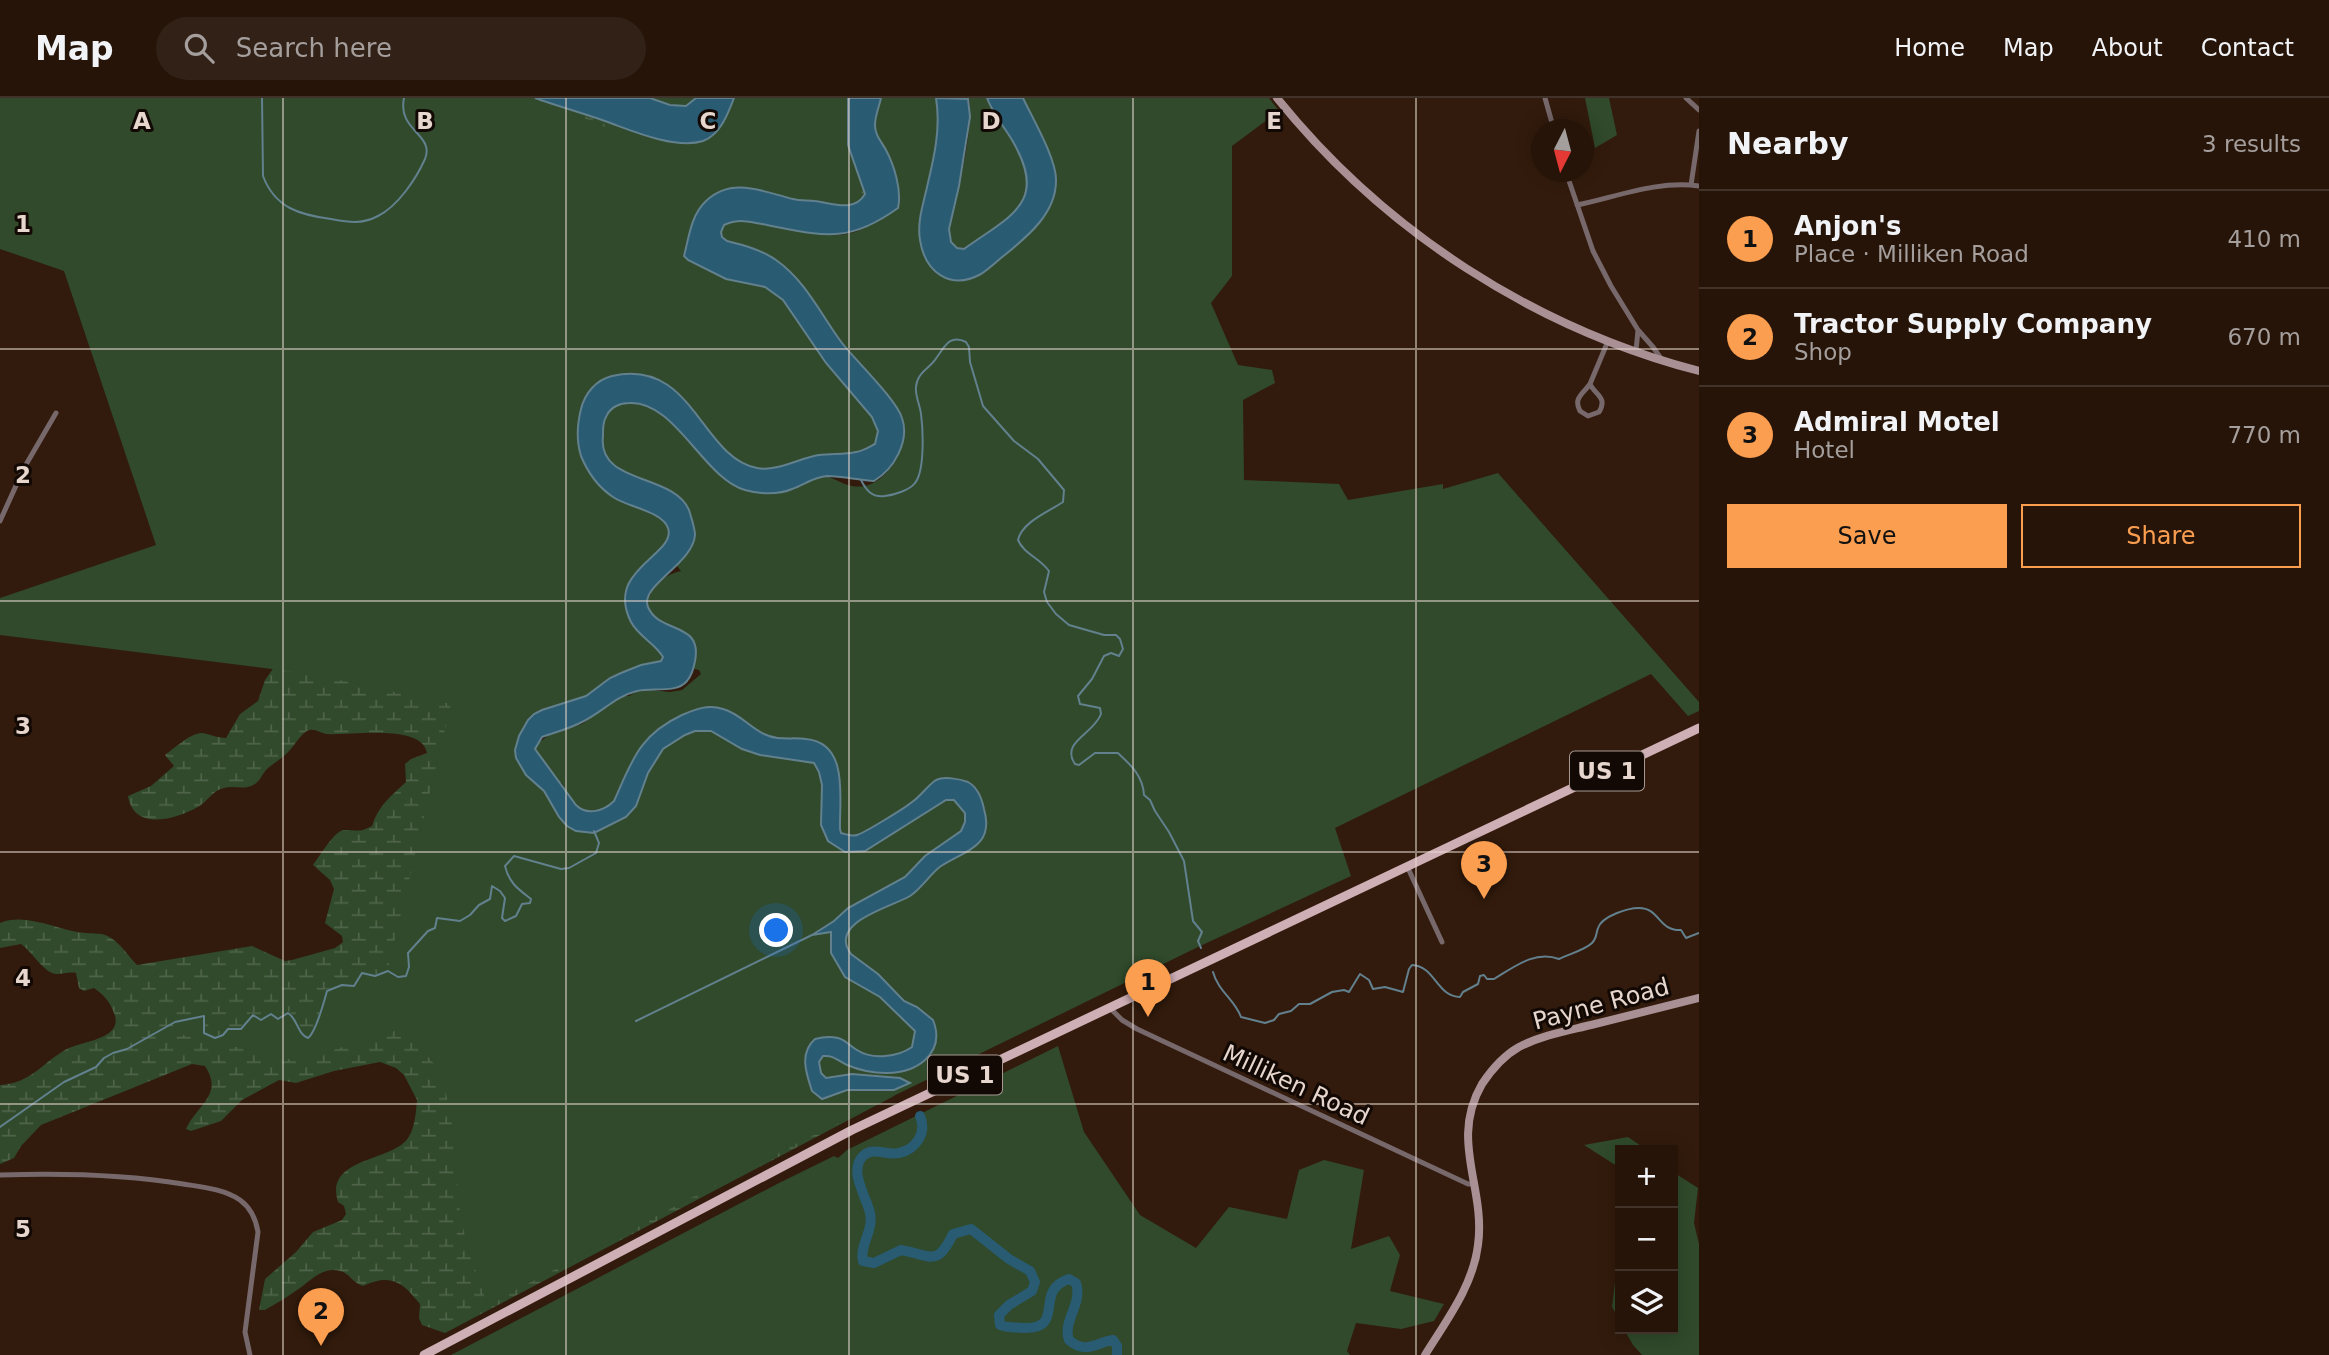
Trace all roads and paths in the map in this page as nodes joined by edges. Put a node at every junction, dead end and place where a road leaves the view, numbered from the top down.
1 (1277, 98) edge
2 (1545, 98) edge
3 (1686, 98) edge
4 (1699, 110) edge
5 (1551, 119) edge
6 (1699, 131) edge
7 (1569, 182) edge
8 (1691, 185) junction
9 (1699, 186) edge
10 (1577, 205) junction
11 (1638, 330) junction
12 (1608, 341) junction
13 (1636, 351) junction
14 (1662, 360) junction
15 (1699, 371) edge
16 (1590, 384) junction
17 (56, 413) dead end
18 (0, 521) edge
19 (1699, 728) edge
20 (1407, 866) junction
21 (1442, 942) dead end
22 (1699, 998) edge
23 (1109, 1007) junction
24 (0, 1175) edge
25 (1474, 1184) junction
26 (250, 1355) edge
27 (424, 1355) edge
28 (1425, 1355) edge

1 - 12 main road
2 - 5 street
3 - 4 street
6 - 8 street
7 - 10 street
8 - 9 street
8 - 10 street
10 - 11 street
11 - 13 street
11 - 14 street
12 - 13 main road
12 - 16 street
13 - 14 main road
14 - 15 main road
16 - 16 street
17 - 18 street
19 - 20 main road, US 1
20 - 21 street
20 - 23 main road, US 1
22 - 25 main road, Payne Road
23 - 25 street, Milliken Road
23 - 27 main road, US 1
24 - 26 street
25 - 28 main road, Payne Road

